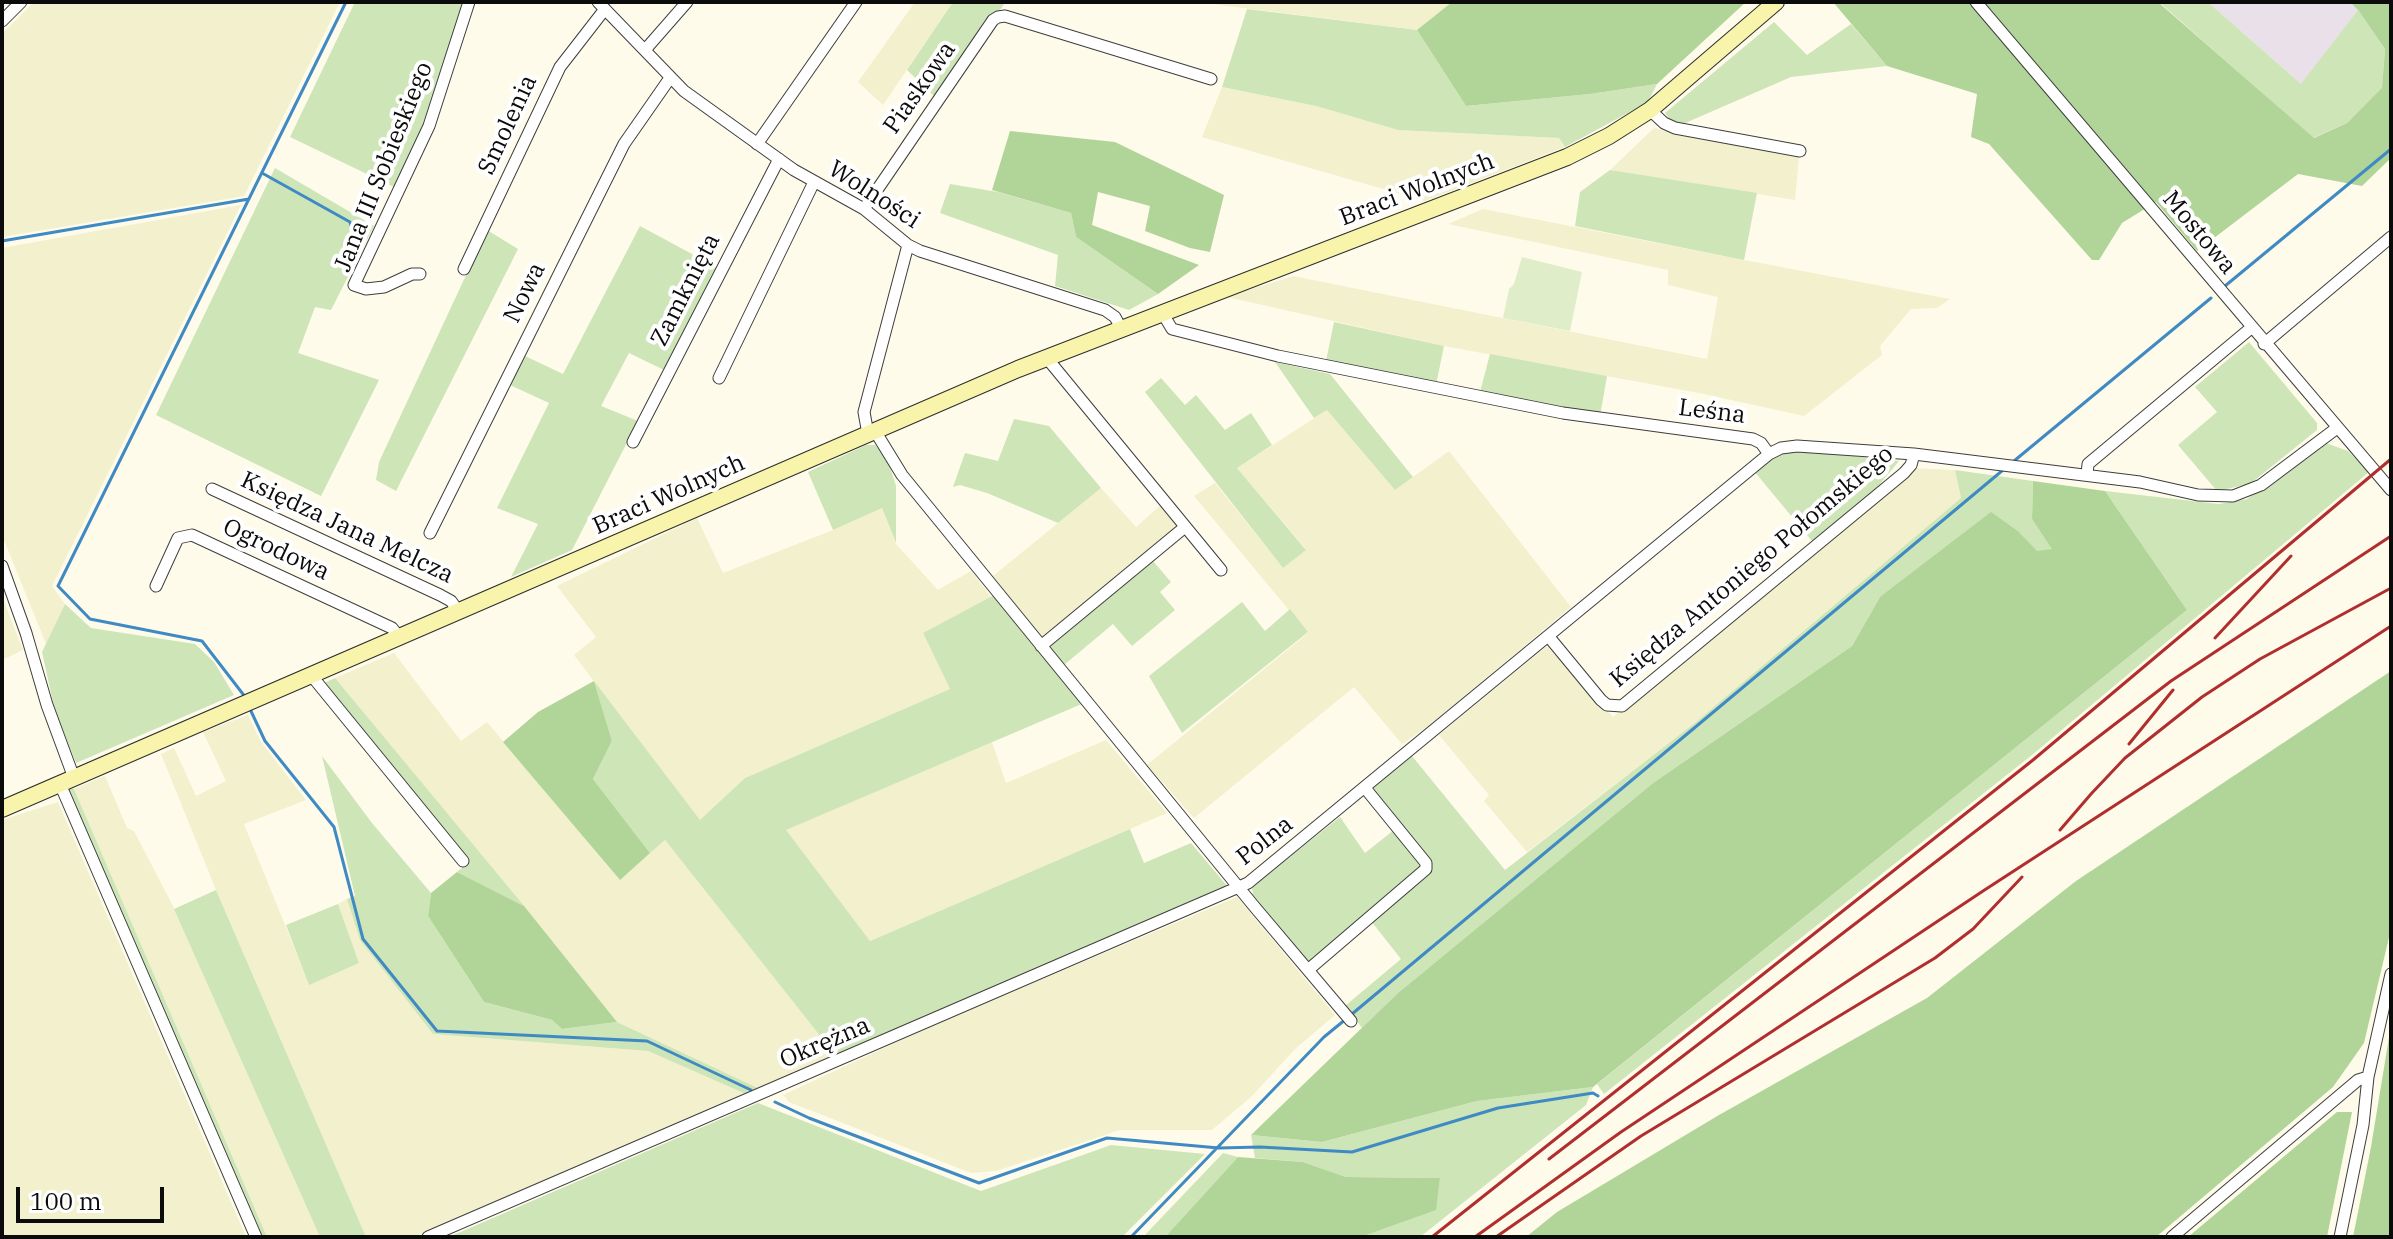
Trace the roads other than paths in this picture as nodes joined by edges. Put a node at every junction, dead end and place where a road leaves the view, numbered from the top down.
1 (21, 2) edge
2 (469, 2) edge
3 (687, 2) edge
4 (856, 2) edge
5 (1776, 2) edge
6 (1976, 2) edge
7 (602, 5) edge
8 (2, 21) edge
9 (645, 50) junction
10 (670, 78) junction
11 (1211, 79) dead end
12 (1650, 110) junction
13 (757, 144) junction
14 (1800, 151) dead end
15 (779, 159) junction
16 (814, 182) junction
17 (864, 209) junction
18 (2391, 237) edge
19 (908, 245) junction
20 (464, 269) dead end
21 (420, 274) dead end
22 (1163, 314) junction
23 (2251, 328) junction
24 (1122, 330) junction
25 (2264, 344) junction
26 (1046, 357) junction
27 (719, 378) dead end
28 (2337, 428) junction
29 (871, 432) junction
30 (633, 442) dead end
31 (1769, 454) junction
32 (1914, 454) junction
33 (2087, 475) junction
34 (212, 489) dead end
35 (2391, 490) edge
36 (1185, 527) junction
37 (430, 533) dead end
38 (2, 566) edge
39 (1221, 570) dead end
40 (156, 586) dead end
41 (459, 612) junction
42 (1549, 637) junction
43 (400, 638) junction
44 (1041, 646) junction
45 (311, 675) junction
46 (67, 781) junction
47 (1365, 788) junction
48 (2, 809) edge
49 (463, 861) dead end
50 (1239, 888) junction
51 (1308, 970) junction
52 (2391, 974) edge
53 (1348, 1018) dead end
54 (2368, 1077) junction
55 (256, 1237) edge
56 (428, 1237) edge
57 (2172, 1237) edge
58 (2340, 1237) edge

1 - 8 street
2 - 21 street, Jana III Sobieskiego
3 - 9 street
4 - 13 street
5 - 12 main road, Braci Wolnych
6 - 23 street, Mostowa
7 - 9 street, Wolności
7 - 20 street, Smolenia
9 - 10 street, Wolności
10 - 13 street, Wolności
10 - 37 street, Nowa
11 - 17 street, Piaskowa
12 - 14 street
12 - 22 main road, Braci Wolnych
13 - 15 street, Wolności
15 - 16 street, Wolności
15 - 30 street, Zamknięta
16 - 17 street, Wolności
16 - 27 street
17 - 19 street, Wolności
18 - 25 street
19 - 24 street, Wolności
19 - 29 street
22 - 24 main road, Braci Wolnych
22 - 31 street, Leśna
23 - 25 street, Mostowa
23 - 33 street
24 - 26 main road, Braci Wolnych
25 - 28 street, Mostowa
26 - 29 main road, Braci Wolnych
26 - 36 street
28 - 33 street, Leśna
28 - 35 street, Mostowa
29 - 41 main road, Braci Wolnych
29 - 44 street, Polna
31 - 32 street, Leśna
31 - 42 street, Polna
32 - 33 street, Leśna
32 - 42 street, Księdza Antoniego Połomskiego
34 - 41 street, Księdza Jana Melcza
36 - 39 street
36 - 44 street
38 - 46 street
40 - 43 street, Ogrodowa
41 - 43 main road, Braci Wolnych
42 - 47 street, Polna
43 - 45 main road, Braci Wolnych
44 - 50 street, Polna
45 - 46 main road, Braci Wolnych
45 - 49 street
46 - 48 main road, Braci Wolnych
46 - 55 street
47 - 50 street, Polna
47 - 51 street
50 - 51 street
50 - 56 street, Okrężna
51 - 53 street
52 - 54 street
54 - 57 street
54 - 58 street

